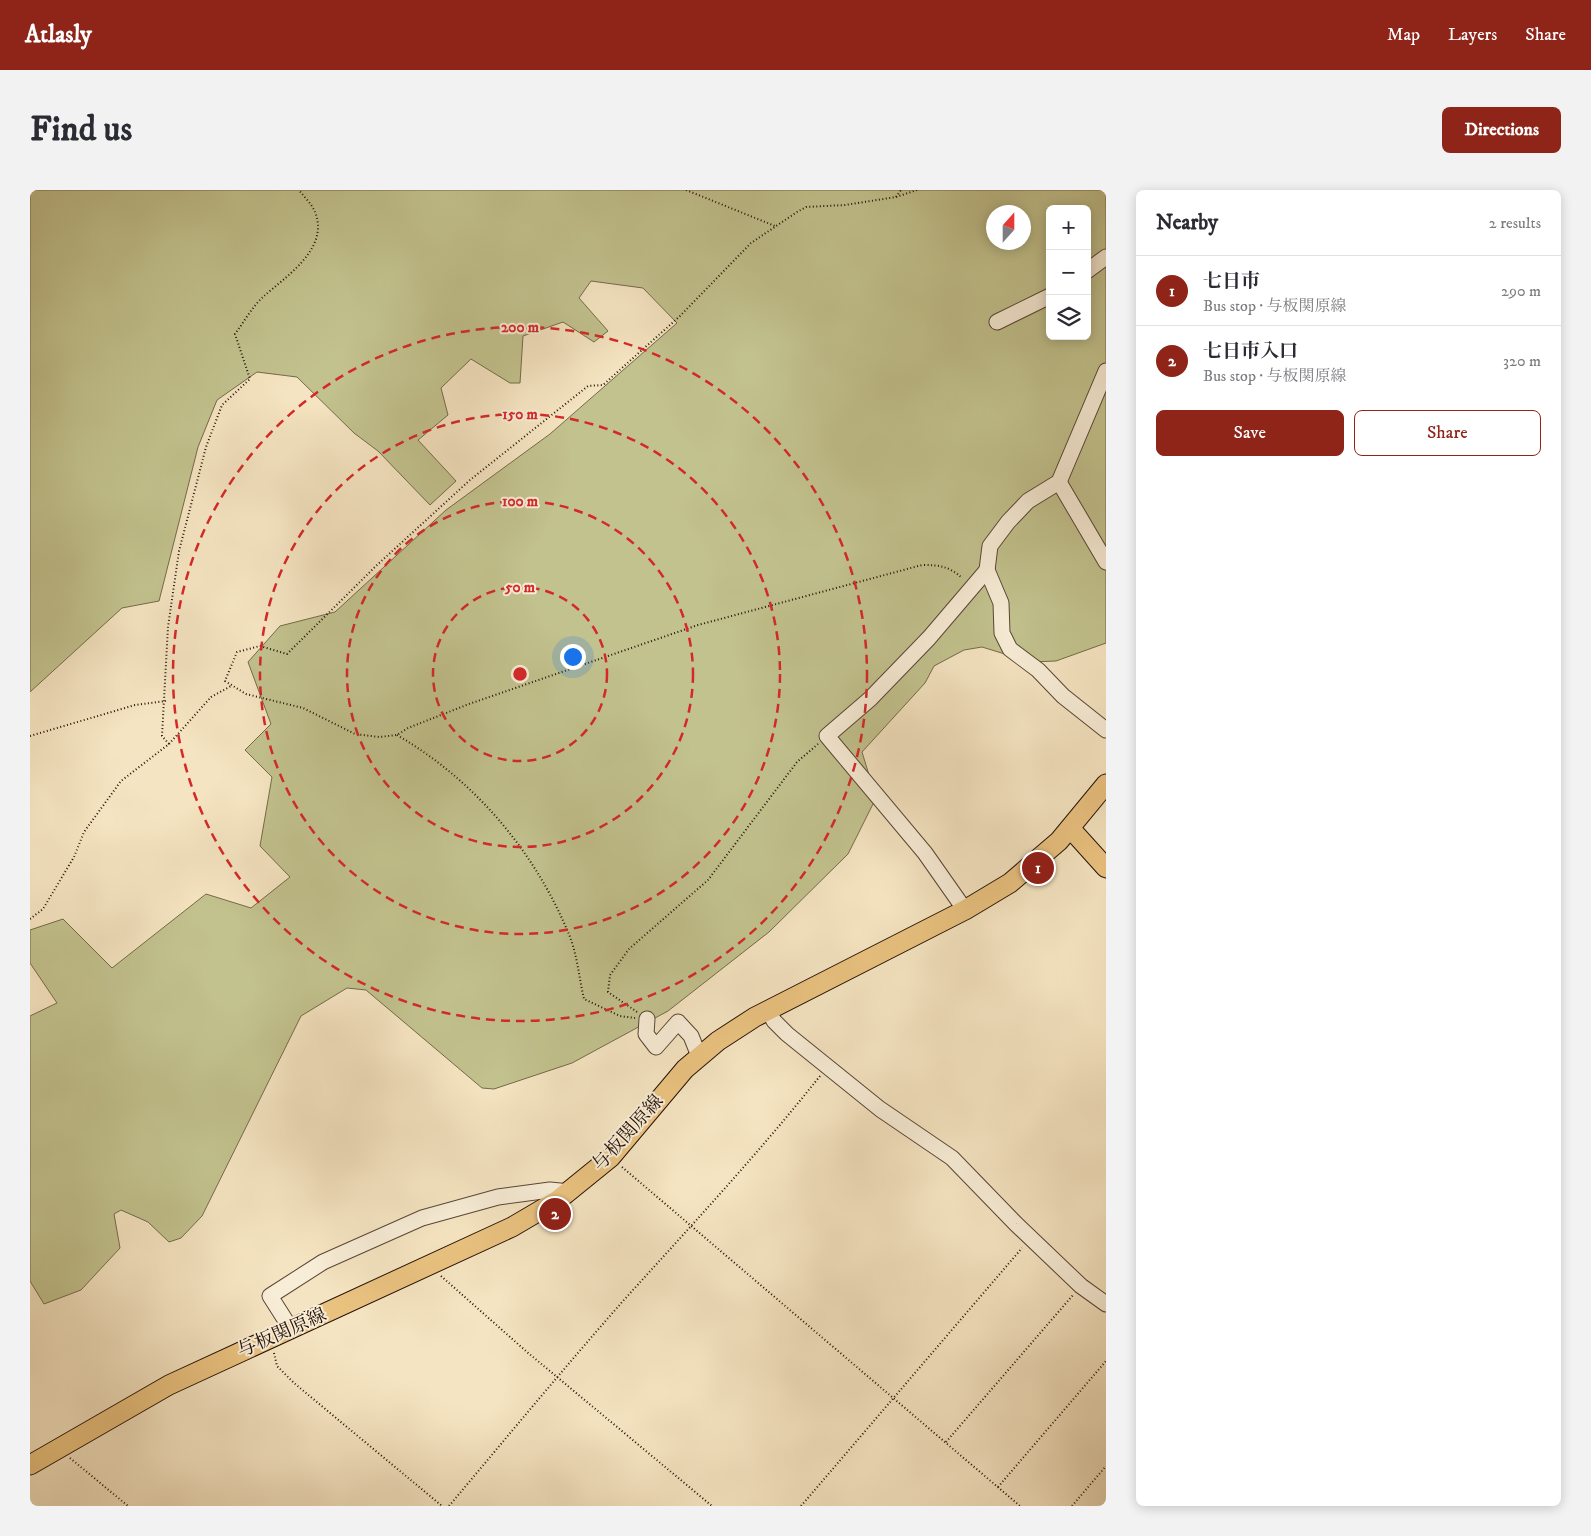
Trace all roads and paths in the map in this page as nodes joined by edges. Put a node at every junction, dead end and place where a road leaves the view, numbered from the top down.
1 (299, 190) edge
2 (686, 190) edge
3 (901, 190) edge
4 (917, 190) edge
5 (896, 197) junction
6 (775, 226) junction
7 (1106, 257) edge
8 (1091, 268) edge
9 (1046, 298) edge
10 (997, 322) dead end
11 (1106, 371) edge
12 (1059, 482) junction
13 (1106, 562) edge
14 (987, 570) junction
15 (972, 587) junction
16 (231, 686) junction
17 (166, 701) junction
18 (1106, 730) edge
19 (397, 735) junction
20 (30, 736) edge
21 (827, 736) junction
22 (169, 744) junction
23 (1106, 784) edge
24 (1070, 828) junction
25 (1106, 868) edge
26 (965, 910) junction
27 (30, 919) edge
28 (768, 1010) junction
29 (647, 1019) junction
30 (699, 1056) junction
31 (828, 1066) junction
32 (611, 1158) junction
33 (570, 1192) junction
34 (692, 1226) junction
35 (1031, 1238) junction
36 (432, 1264) junction
37 (1081, 1286) junction
38 (1106, 1304) edge
39 (283, 1332) junction
40 (1106, 1361) edge
41 (558, 1376) junction
42 (894, 1398) junction
43 (946, 1442) junction
44 (59, 1448) junction
45 (30, 1465) edge
46 (1106, 1466) edge
47 (998, 1487) junction
48 (128, 1506) edge
49 (442, 1506) edge
50 (449, 1506) edge
51 (712, 1506) edge
52 (801, 1506) edge
53 (1020, 1506) edge
54 (1072, 1506) edge

1 - 17 path
2 - 6 path
3 - 5 path
4 - 5 path
5 - 6 path
6 - 16 path
7 - 8 street
9 - 10 street
11 - 12 street
12 - 13 street
12 - 14 street
14 - 15 street
14 - 18 street
15 - 19 path
15 - 21 street
16 - 19 path
16 - 22 path
17 - 20 path
17 - 22 path
19 - 29 path
21 - 26 street
21 - 29 path
22 - 27 path
23 - 24 main road, 与板関原線
24 - 25 main road
24 - 26 main road, 与板関原線
26 - 28 main road, 与板関原線
28 - 30 main road, 与板関原線
28 - 31 street
29 - 30 street
30 - 32 main road, 与板関原線
31 - 34 path
31 - 35 street
32 - 33 main road, 与板関原線
32 - 34 path
33 - 36 main road, 与板関原線
33 - 39 street
34 - 41 path
34 - 42 path
35 - 37 street
35 - 42 path
36 - 39 main road, 与板関原線
36 - 41 path
37 - 38 street
37 - 43 path
39 - 44 main road, 与板関原線
39 - 49 path
40 - 47 path
41 - 50 path
41 - 51 path
42 - 43 path
42 - 52 path
43 - 47 path
44 - 45 main road, 与板関原線
44 - 48 path
46 - 54 path
47 - 53 path

